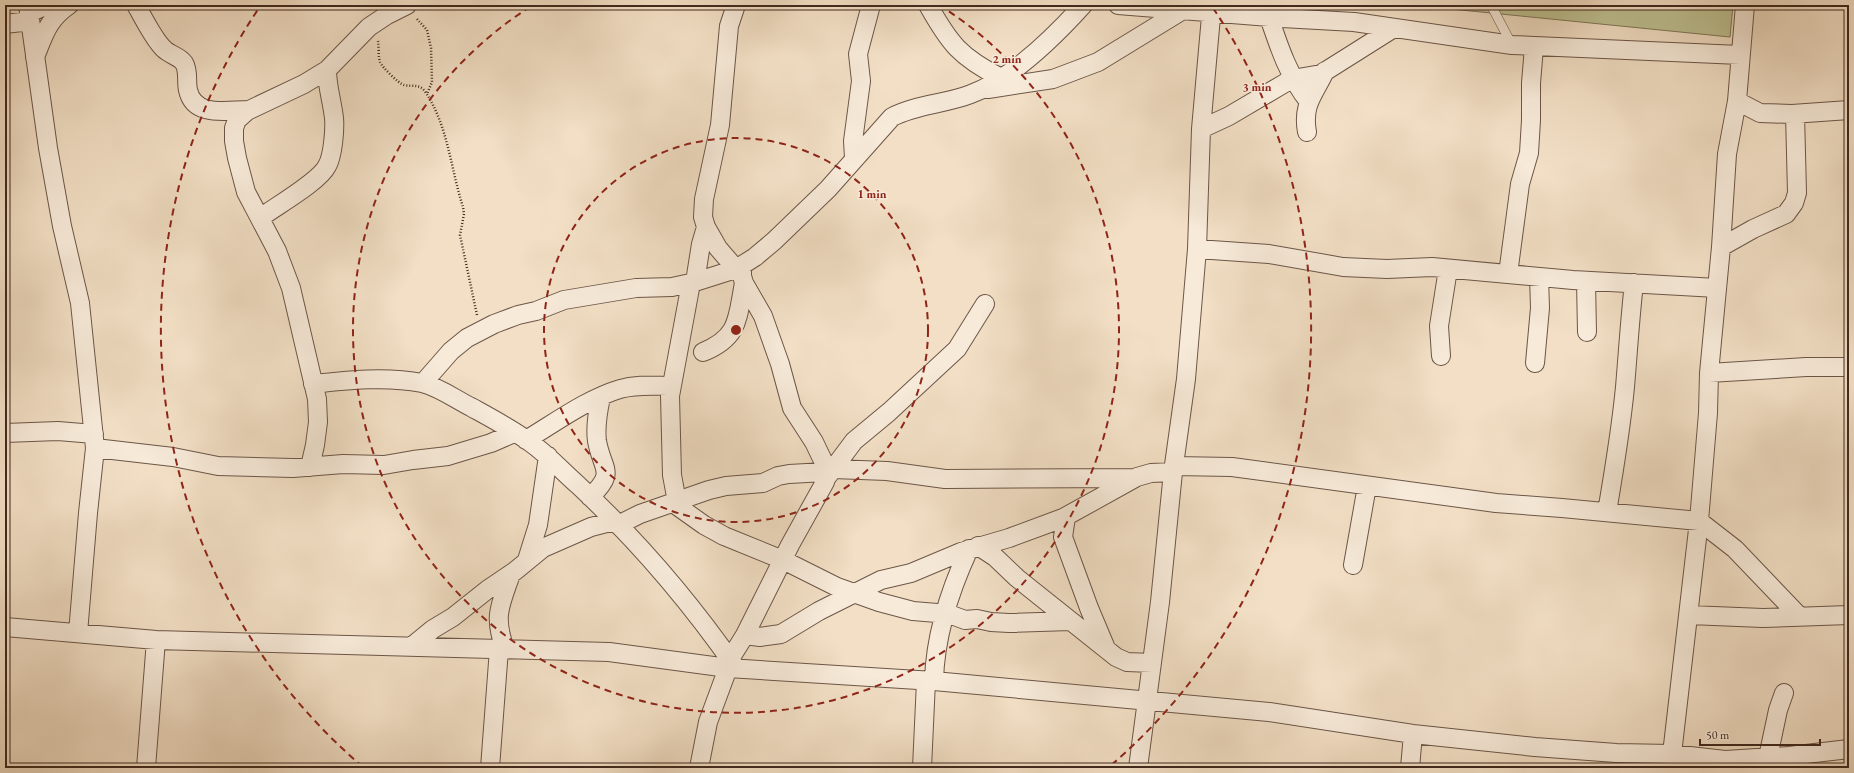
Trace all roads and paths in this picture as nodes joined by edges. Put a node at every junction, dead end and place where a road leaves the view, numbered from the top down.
1 (47, 5) edge
2 (69, 5) edge
3 (136, 5) edge
4 (736, 5) edge
5 (871, 5) edge
6 (928, 5) edge
7 (1083, 5) edge
8 (1118, 5) edge
9 (1491, 5) edge
10 (1744, 5) edge
11 (1211, 8) edge
12 (411, 10) edge
13 (1183, 10) junction
14 (29, 13) edge
15 (376, 16) edge
16 (1269, 17) junction
17 (5, 24) edge
18 (1394, 28) junction
19 (1512, 45) junction
20 (1534, 47) junction
21 (1740, 55) junction
22 (35, 58) junction
23 (327, 70) junction
24 (1325, 71) junction
25 (1001, 78) junction
26 (1294, 80) junction
27 (979, 90) junction
28 (427, 94) junction
29 (1737, 101) junction
30 (1309, 102) junction
31 (248, 110) junction
32 (1849, 110) edge
33 (1795, 114) junction
34 (1201, 129) junction
35 (1307, 132) dead end
36 (854, 158) junction
37 (260, 218) junction
38 (706, 226) junction
39 (1721, 247) junction
40 (1197, 249) junction
41 (1448, 268) junction
42 (741, 273) junction
43 (1508, 274) junction
44 (1539, 277) junction
45 (1586, 281) junction
46 (693, 282) junction
47 (1634, 283) junction
48 (1717, 288) junction
49 (986, 304) dead end
50 (481, 330) junction
51 (1587, 332) dead end
52 (702, 352) dead end
53 (1441, 356) dead end
54 (1535, 363) dead end
55 (1849, 367) edge
56 (1709, 373) junction
57 (423, 383) junction
58 (313, 384) junction
59 (672, 386) junction
60 (601, 397) junction
61 (5, 433) edge
62 (520, 436) junction
63 (94, 441) junction
64 (548, 456) junction
65 (310, 467) junction
66 (1173, 469) junction
67 (828, 473) junction
68 (1134, 478) junction
69 (1367, 486) junction
70 (590, 497) junction
71 (675, 503) junction
72 (1607, 512) junction
73 (1066, 516) junction
74 (1699, 521) junction
75 (616, 523) junction
76 (973, 548) junction
77 (527, 560) junction
78 (783, 560) junction
79 (1353, 566) dead end
80 (511, 574) junction
81 (854, 594) junction
82 (946, 614) junction
83 (1689, 615) junction
84 (1849, 615) edge
85 (1800, 617) junction
86 (1071, 621) junction
87 (5, 627) edge
88 (78, 633) junction
89 (745, 635) junction
90 (156, 640) junction
91 (1105, 646) junction
92 (411, 647) junction
93 (502, 649) junction
94 (1152, 663) junction
95 (732, 665) junction
96 (930, 681) junction
97 (1784, 693) dead end
98 (1146, 700) junction
99 (1413, 734) junction
100 (1849, 749) edge
101 (1768, 757) junction
102 (1672, 761) edge
103 (1741, 763) edge
104 (146, 768) edge
105 (490, 768) edge
106 (699, 768) edge
107 (922, 768) edge
108 (1138, 768) edge
109 (1410, 768) edge

1 - 14 street
2 - 22 street
3 - 31 street
4 - 38 street
5 - 36 street
6 - 25 street
7 - 25 street
8 - 13 street
9 - 19 lane
10 - 21 street
11 - 13 street
11 - 16 street
11 - 34 street
12 - 15 street
12 - 28 path
13 - 27 street
14 - 17 street
14 - 22 street
15 - 23 street
15 - 28 path
16 - 18 street
16 - 26 street
18 - 19 street
18 - 24 street
19 - 20 street
20 - 21 street
20 - 43 street
21 - 29 street
22 - 63 street
23 - 31 street
23 - 37 street
24 - 26 street
24 - 30 street
25 - 27 street
26 - 30 street
26 - 34 street
27 - 36 street
28 - 50 path
29 - 33 street
29 - 39 street
30 - 35 street
31 - 37 street
32 - 33 street
33 - 39 street
34 - 40 street
36 - 42 street
37 - 58 street
38 - 42 street
38 - 46 street
39 - 48 street
40 - 41 street
40 - 66 street
41 - 43 street
41 - 53 street
42 - 46 street
42 - 52 street
42 - 67 street
43 - 44 street
44 - 45 street
44 - 54 street
45 - 47 street
45 - 51 street
46 - 50 street
46 - 59 street
47 - 48 street
47 - 72 street
48 - 56 street
49 - 67 street
50 - 57 street
55 - 56 street
56 - 74 street
57 - 58 street
57 - 62 street
58 - 65 street
59 - 60 street
59 - 71 street
60 - 62 street
60 - 70 street
61 - 63 street
62 - 64 street
62 - 65 street
63 - 65 street
63 - 88 street
64 - 70 street
64 - 77 street
66 - 68 street
66 - 69 street
66 - 94 street
67 - 68 street
67 - 71 street
67 - 78 street
68 - 73 street
69 - 72 street
69 - 79 street
70 - 75 street
71 - 75 street
71 - 78 street
72 - 74 street
73 - 76 street
73 - 91 street
74 - 83 street
74 - 85 street
75 - 77 street
75 - 95 street
76 - 81 street
76 - 82 street
76 - 86 street
77 - 80 street
78 - 81 street
78 - 89 street
80 - 92 street
80 - 93 street
81 - 82 street
81 - 89 street
82 - 86 street
82 - 96 street
83 - 85 street
83 - 102 street
84 - 85 street
86 - 91 street
87 - 88 street
88 - 90 street
89 - 95 street
90 - 92 street
90 - 104 street
91 - 94 street
92 - 93 street
93 - 95 street
93 - 105 street
94 - 98 street
95 - 96 street
95 - 106 street
96 - 98 street
96 - 107 street
97 - 101 street
98 - 99 street
98 - 108 street
99 - 102 street
99 - 109 street
100 - 101 street
101 - 103 street
102 - 103 street

